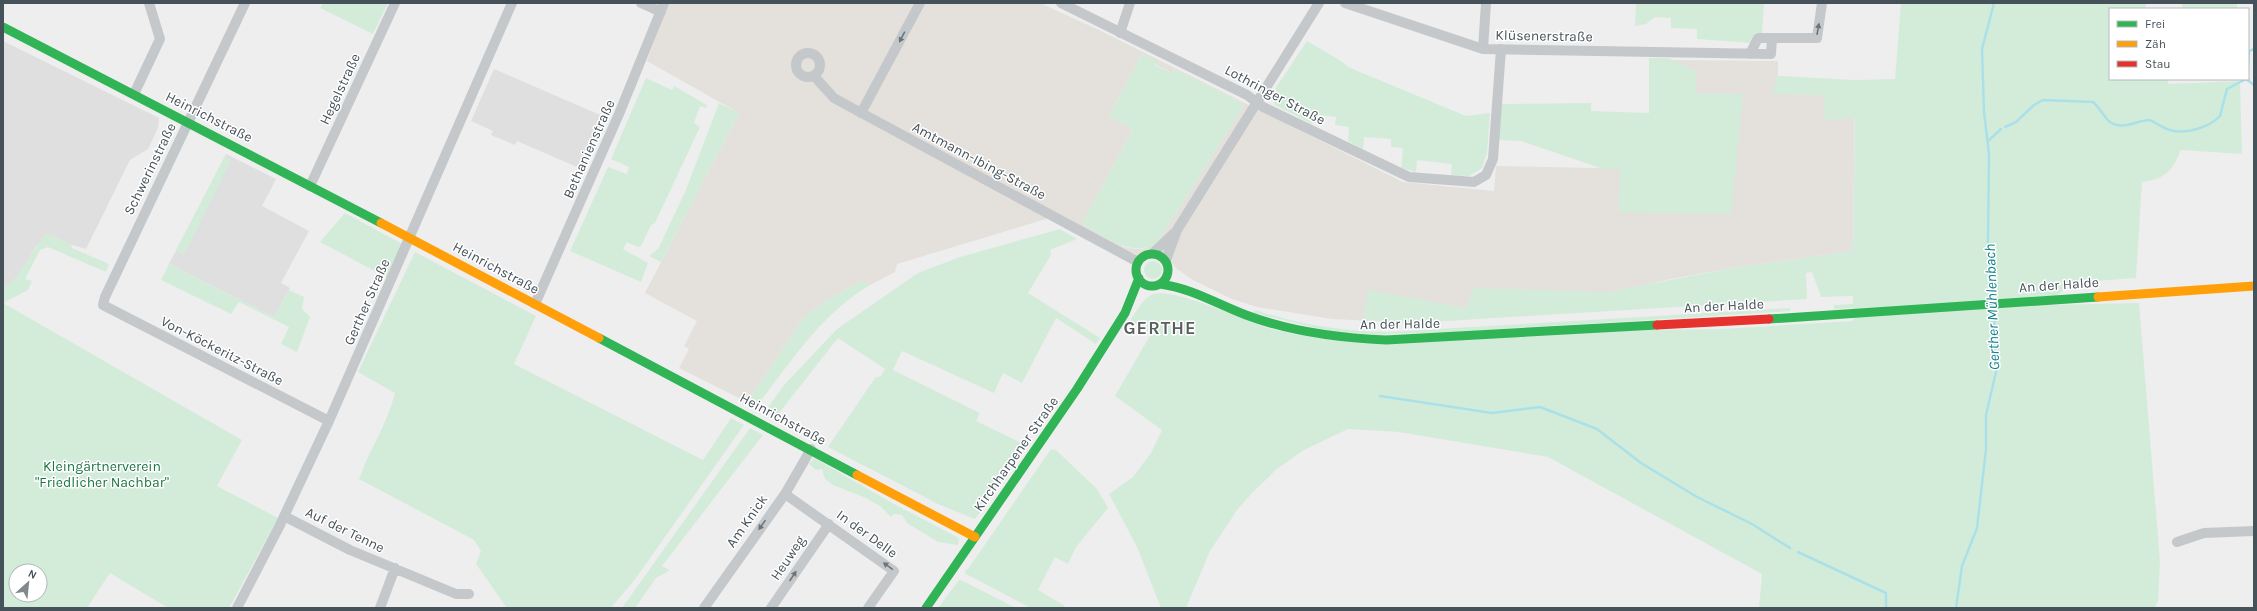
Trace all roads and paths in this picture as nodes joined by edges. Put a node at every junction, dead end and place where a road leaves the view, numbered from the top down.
1 (149, 3) edge
2 (245, 3) edge
3 (395, 3) edge
4 (512, 3) edge
5 (641, 3) edge
6 (920, 3) edge
7 (1061, 3) edge
8 (1130, 3) edge
9 (1318, 3) edge
10 (1345, 3) edge
11 (1486, 3) edge
12 (1822, 3) edge
13 (662, 7) edge
14 (3, 27) edge
15 (1120, 33) junction
16 (1772, 38) junction
17 (1483, 49) junction
18 (1501, 49) junction
19 (1750, 54) junction
20 (814, 76) dead end
21 (134, 94) junction
22 (1256, 103) junction
23 (861, 113) junction
24 (188, 122) junction
25 (310, 186) junction
26 (1177, 230) junction
27 (410, 240) junction
28 (1153, 253) junction
29 (1138, 262) junction
30 (1167, 264) junction
31 (1139, 278) junction
32 (1157, 285) junction
33 (2254, 286) edge
34 (1201, 296) junction
35 (536, 304) junction
36 (103, 305) joint
37 (1125, 313) junction
38 (329, 421) junction
39 (811, 449) junction
40 (785, 494) junction
41 (284, 516) junction
42 (828, 524) junction
43 (2254, 531) edge
44 (975, 537) junction
45 (2177, 542) dead end
46 (394, 568) junction
47 (469, 594) dead end
48 (237, 608) edge
49 (380, 608) edge
50 (704, 608) edge
51 (771, 608) edge
52 (868, 608) edge
53 (926, 608) edge

1 - 21 street
2 - 24 street, Schwerinstraße
3 - 25 street, Hegelstraße
4 - 27 street, Gerther Straße
5 - 13 street
6 -> 23 street
7 - 15 street, Lothringer Straße
8 - 15 street
9 - 22 street
10 - 17 street, Klüsenerstraße
11 - 17 street
16 -> 12 street
13 - 35 street, Bethanienstraße
14 - 21 street, Heinrichstraße
15 - 22 street, Lothringer Straße
16 - 19 street
16 - 19 street, Klüsenerstraße
17 - 18 street, Klüsenerstraße
18 - 19 street, Klüsenerstraße
18 - 22 street, Lothringer Straße
20 - 23 street, Amtmann-Ibing-Straße
21 - 24 street, Heinrichstraße
22 - 26 street
23 - 29 street, Amtmann-Ibing-Straße
24 - 25 street, Heinrichstraße
24 - 36 street, Schwerinstraße
25 - 27 street, Heinrichstraße
26 - 28 street
26 - 30 street
27 - 35 street, Heinrichstraße
27 - 38 street, Gerther Straße
28 - 29 street
28 - 30 street
29 - 31 street
30 - 32 street
30 - 34 street, An der Halde
31 - 32 street
31 - 37 street, Kirchharpener Straße
32 - 34 street, An der Halde
32 - 37 street, Kirchharpener Straße
33 - 34 street, An der Halde
35 - 39 street, Heinrichstraße
36 - 38 street, Von-Köckeritz-Straße
37 - 44 street, Kirchharpener Straße
38 - 41 street, Gerther Straße
39 - 40 street, Am Knick
39 - 44 street, Heinrichstraße
40 - 42 street, In der Delle
40 -> 50 street, Am Knick
41 - 46 street, Auf der Tenne
41 - 48 street, Gerther Straße
51 -> 42 street, Heuweg
52 -> 42 street, In der Delle
43 - 45 street
44 - 53 street, Kirchharpener Straße
46 - 47 street, Auf der Tenne
46 - 49 street, Auf der Tenne

